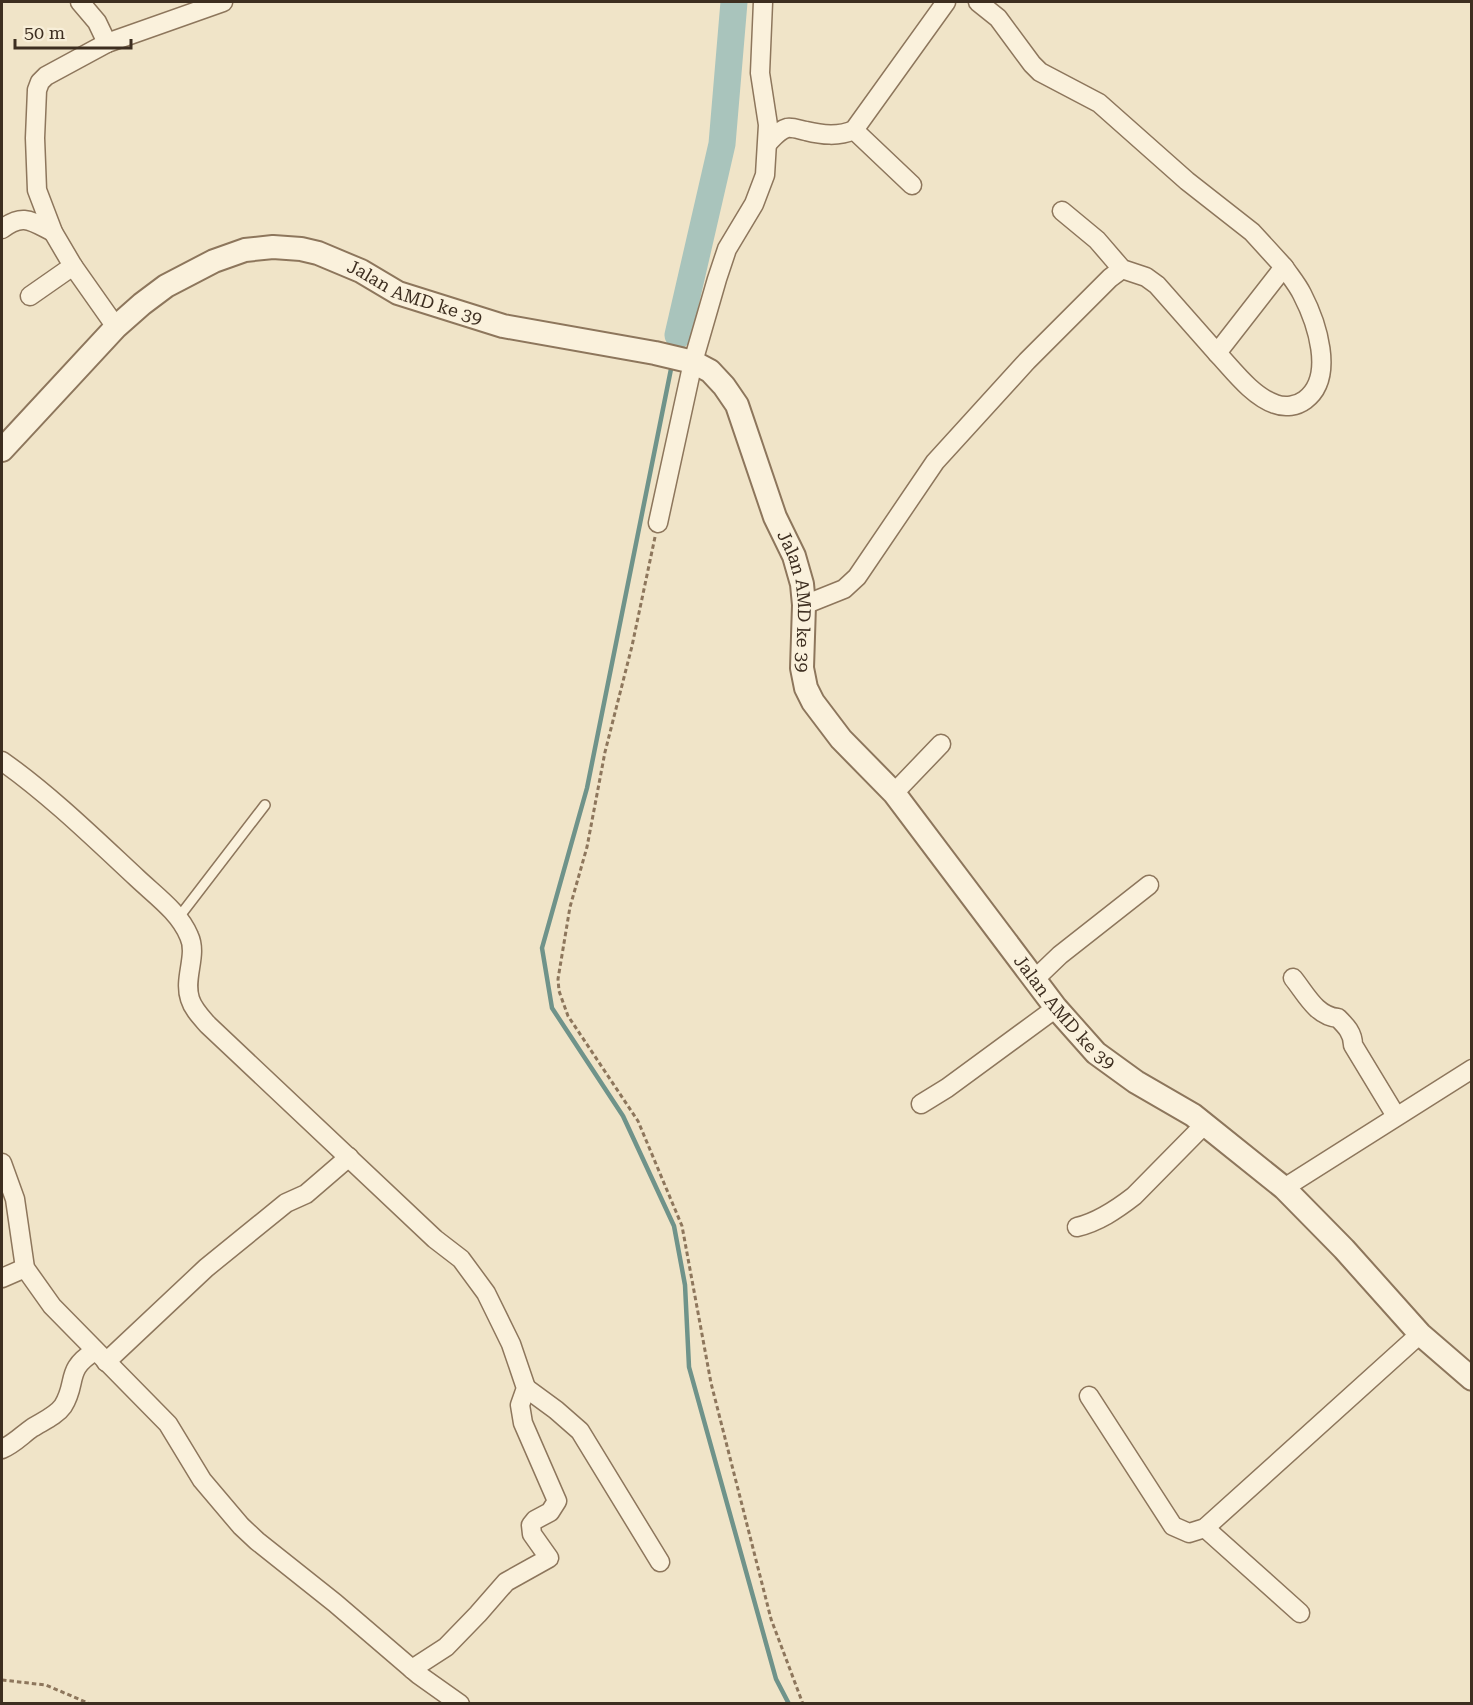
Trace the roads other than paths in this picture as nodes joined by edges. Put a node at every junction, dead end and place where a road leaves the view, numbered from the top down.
1 (80, 2) edge
2 (223, 2) edge
3 (764, 2) edge
4 (946, 2) edge
5 (978, 2) edge
6 (107, 43) junction
7 (854, 130) junction
8 (768, 143) junction
9 (912, 185) dead end
10 (1062, 211) dead end
11 (2, 229) edge
12 (53, 232) junction
13 (73, 266) junction
14 (1284, 267) junction
15 (1122, 269) junction
16 (30, 297) dead end
17 (116, 327) junction
18 (1217, 353) junction
19 (693, 362) junction
20 (2, 450) edge
21 (658, 523) road end
22 (804, 605) junction
23 (941, 744) dead end
24 (2, 761) edge
25 (894, 793) junction
26 (265, 805) dead end
27 (1149, 885) dead end
28 (179, 917) junction
29 (1036, 978) junction
30 (1293, 978) dead end
31 (1056, 1008) junction
32 (1472, 1069) edge
33 (921, 1104) dead end
34 (1396, 1116) junction
35 (1204, 1125) junction
36 (349, 1157) junction
37 (2, 1163) edge
38 (1284, 1188) junction
39 (1077, 1227) dead end
40 (25, 1268) junction
41 (2, 1278) edge
42 (1420, 1334) junction
43 (100, 1356) junction
44 (1472, 1378) edge
45 (526, 1388) junction
46 (1089, 1396) dead end
47 (2, 1449) edge
48 (1205, 1528) junction
49 (660, 1562) dead end
50 (1300, 1613) dead end
51 (412, 1669) junction
52 (460, 1704) edge

1 - 6 street
2 - 6 street
3 - 8 street
4 - 7 street
5 - 14 street
6 - 12 street
7 - 8 street
7 - 9 street
8 - 19 street
10 - 15 street
11 - 12 street
12 - 13 street
13 - 16 street
13 - 17 street
14 - 18 street
14 - 18 street
15 - 18 street
15 - 22 street
17 - 19 street, Jalan AMD ke 39
17 - 20 street, Jalan AMD ke 39
19 - 21 street
19 - 22 street, Jalan AMD ke 39
22 - 25 street, Jalan AMD ke 39
23 - 25 street
24 - 28 street
25 - 29 street, Jalan AMD ke 39
26 - 28 lane
27 - 29 street
28 - 36 street
29 - 31 street, Jalan AMD ke 39
30 - 34 street
31 - 33 street
31 - 35 street, Jalan AMD ke 39
32 - 34 street
34 - 38 street
35 - 38 street, Jalan AMD ke 39
35 - 39 street
36 - 43 street
36 - 45 street
37 - 40 street
38 - 42 street, Jalan AMD ke 39
40 - 41 street
40 - 43 street
42 - 44 street, Jalan AMD ke 39
42 - 48 street
43 - 47 street
43 - 51 street
45 - 49 street
45 - 51 street
46 - 48 street
48 - 50 street
51 - 52 street

